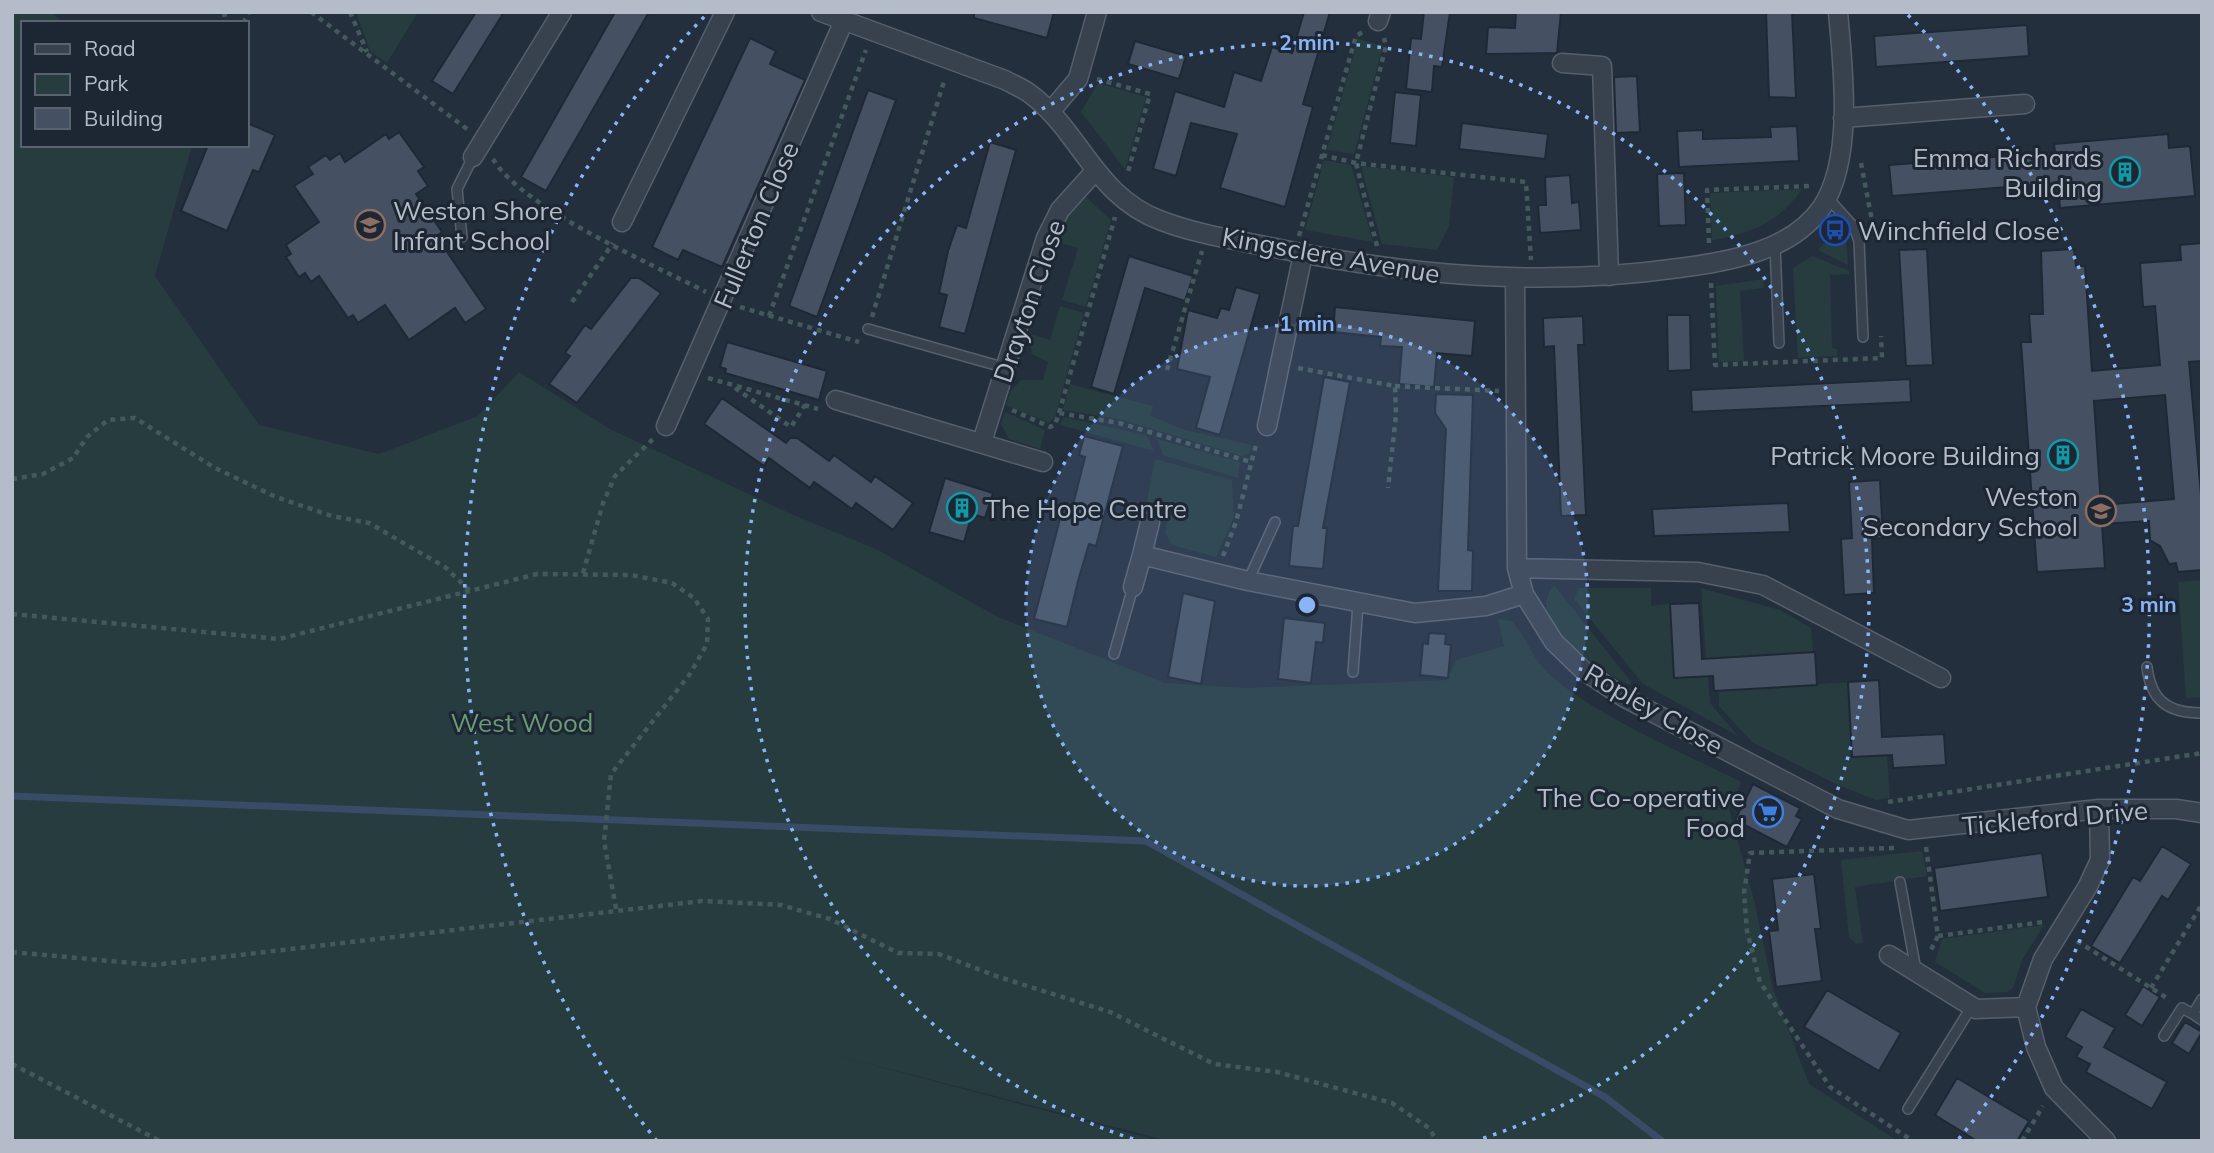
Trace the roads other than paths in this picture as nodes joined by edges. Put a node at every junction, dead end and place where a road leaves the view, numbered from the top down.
1 (562, 12) edge
2 (725, 12) edge
3 (821, 12) edge
4 (1097, 12) edge
5 (1838, 12) edge
6 (844, 23) junction
7 (1562, 63) dead end
8 (2025, 104) dead end
9 (1050, 112) junction
10 (1843, 117) junction
11 (473, 158) joint
12 (1095, 171) junction
13 (1830, 191) junction
14 (622, 222) dead end
15 (462, 237) dead end
16 (1775, 245) junction
17 (1299, 253) junction
18 (1609, 276) junction
19 (1523, 279) junction
20 (869, 328) road end
21 (1863, 337) dead end
22 (1779, 343) dead end
23 (1006, 368) junction
24 (836, 400) road end
25 (666, 426) road end
26 (1267, 426) road end
27 (982, 442) junction
28 (1043, 461) dead end
29 (1150, 522) dead end
30 (1275, 522) dead end
31 (1142, 555) junction
32 (1517, 568) junction
33 (1248, 581) junction
34 (1133, 587) joint
35 (1524, 594) junction
36 (1358, 604) junction
37 (1114, 654) dead end
38 (2147, 667) dead end
39 (1353, 672) dead end
40 (1941, 678) dead end
41 (2202, 713) edge
42 (2099, 809) junction
43 (2202, 813) edge
44 (1916, 829) joint
45 (1900, 882) dead end
46 (1889, 955) dead end
47 (1918, 973) junction
48 (2202, 999) edge
49 (1972, 1006) junction
50 (2026, 1007) junction
51 (2197, 1017) edge
52 (2164, 1036) dead end
53 (1908, 1109) dead end
54 (2106, 1141) edge

1 - 11 street
2 - 14 street
3 - 6 street, Kingsclere Avenue
4 - 9 street
5 - 10 street, Kingsclere Avenue
6 - 9 street, Kingsclere Avenue
6 - 25 street, Fullerton Close
7 - 18 street
8 - 10 street
9 - 12 street, Kingsclere Avenue
10 - 13 street, Kingsclere Avenue
11 - 15 lane
12 - 17 street, Kingsclere Avenue
12 - 23 street, Drayton Close
13 - 16 street, Kingsclere Avenue
13 - 21 lane
16 - 18 street, Kingsclere Avenue
16 - 22 lane
17 - 19 street, Kingsclere Avenue
17 - 26 street
18 - 19 street, Kingsclere Avenue
19 - 32 street, Ropley Close
20 - 23 lane
23 - 27 street, Drayton Close
24 - 27 street
27 - 28 street
29 - 31 street
30 - 33 lane
31 - 33 street
31 - 34 street
32 - 35 street, Ropley Close
32 - 40 street
33 - 36 street
34 - 37 lane
35 - 36 street
35 - 44 street, Ropley Close
36 - 39 lane
38 - 41 lane
42 - 43 street, Tickleford Drive
42 - 44 street, Tickleford Drive
42 - 50 street
45 - 47 lane
46 - 47 street
47 - 49 street
48 - 51 lane
49 - 50 street
49 - 53 lane
50 - 54 street
51 - 52 lane

